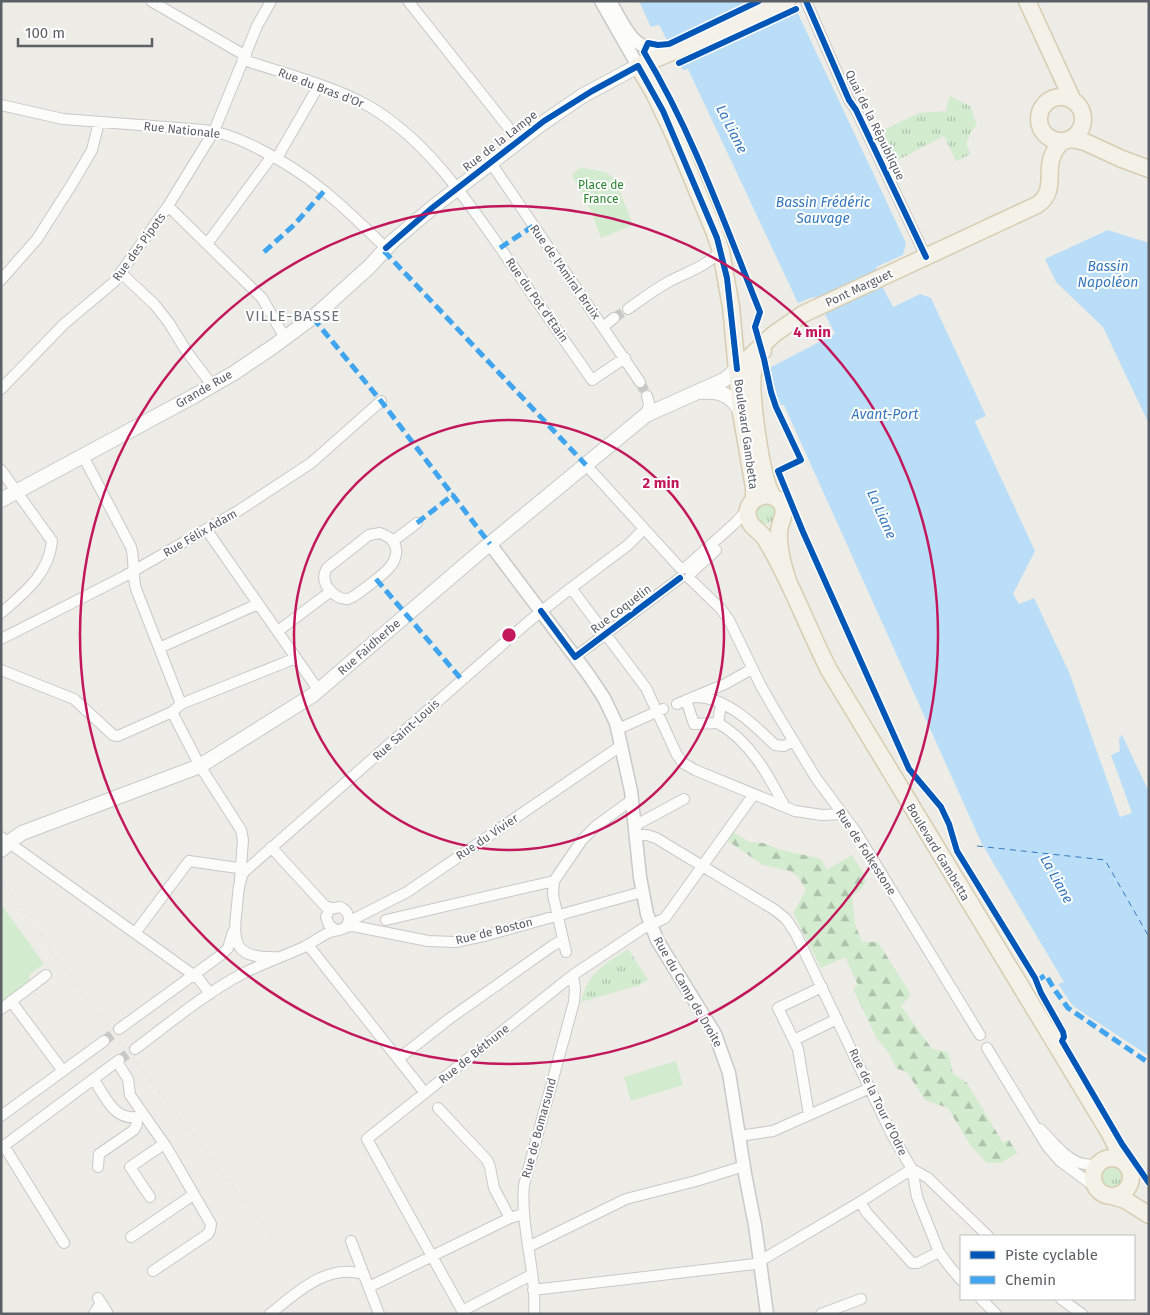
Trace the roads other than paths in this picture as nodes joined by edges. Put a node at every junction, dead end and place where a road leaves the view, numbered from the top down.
1 (151, 1) edge
2 (271, 1) edge
3 (408, 1) edge
4 (601, 1) edge
5 (610, 1) edge
6 (787, 1) edge
7 (806, 1) edge
8 (1027, 1) edge
9 (671, 52) junction
10 (245, 58) junction
11 (638, 66) junction
12 (319, 85) junction
13 (652, 90) junction
14 (1073, 101) junction
15 (1, 105) edge
16 (1083, 118) junction
17 (99, 122) junction
18 (214, 131) junction
19 (1067, 140) junction
20 (519, 141) junction
21 (1098, 148) junction
22 (275, 157) junction
23 (490, 162) junction
24 (1149, 168) edge
25 (457, 189) junction
26 (168, 206) junction
27 (207, 244) junction
28 (386, 248) junction
29 (721, 251) junction
30 (926, 257) junction
31 (697, 269) junction
32 (121, 273) junction
33 (727, 278) junction
34 (1, 280) edge
35 (628, 309) tunnel mouth
36 (732, 312) junction
37 (614, 318) tunnel mouth
38 (604, 326) junction
39 (781, 328) junction
40 (285, 338) junction
41 (760, 346) junction
42 (625, 358) junction
43 (738, 369) junction
44 (640, 382) tunnel mouth
45 (212, 385) junction
46 (1, 389) edge
47 (692, 394) junction
48 (647, 396) tunnel mouth
49 (382, 402) dead end
50 (741, 413) junction
51 (646, 415) junction
52 (83, 456) junction
53 (586, 465) junction
54 (1, 470) edge
55 (16, 491) junction
56 (773, 497) junction
57 (1, 500) edge
58 (751, 504) junction
59 (417, 522) dead end
60 (780, 526) junction
61 (206, 529) junction
62 (644, 529) junction
63 (757, 529) junction
64 (393, 541) junction
65 (490, 544) junction
66 (133, 571) junction
67 (685, 573) junction
68 (788, 581) junction
69 (571, 588) junction
70 (331, 591) junction
71 (258, 604) junction
72 (540, 611) junction
73 (1, 614) edge
74 (278, 632) junction
75 (606, 634) junction
76 (1, 639) edge
77 (159, 648) junction
78 (575, 657) junction
79 (296, 658) junction
80 (752, 669) junction
81 (1, 670) edge
82 (319, 691) junction
83 (685, 700) junction
84 (180, 704) junction
85 (721, 704) junction
86 (661, 711) junction
87 (172, 712) junction
88 (718, 723) junction
89 (618, 729) junction
90 (793, 741) junction
91 (622, 745) junction
92 (200, 766) junction
93 (754, 794) junction
94 (632, 799) junction
95 (684, 799) dead end
96 (785, 807) junction
97 (843, 814) junction
98 (636, 830) junction
99 (4, 843) edge
100 (271, 847) junction
101 (702, 866) junction
102 (243, 869) junction
103 (554, 881) junction
104 (407, 892) junction
105 (642, 892) junction
106 (332, 908) junction
107 (557, 915) junction
108 (386, 920) junction
109 (651, 925) junction
110 (343, 926) junction
111 (234, 928) junction
112 (384, 932) junction
113 (135, 933) junction
114 (563, 940) junction
115 (308, 945) junction
116 (566, 952) dead end
117 (280, 957) junction
118 (577, 972) junction
119 (46, 975) dead end
120 (193, 975) junction
121 (822, 986) junction
122 (210, 994) junction
123 (11, 1002) junction
124 (1, 1009) edge
125 (837, 1019) junction
126 (120, 1029) tunnel mouth
127 (980, 1036) dead end
128 (794, 1040) junction
129 (104, 1041) tunnel mouth
130 (987, 1048) dead end
131 (135, 1049) tunnel mouth
132 (398, 1059) junction
133 (63, 1071) junction
134 (94, 1079) junction
135 (870, 1088) junction
136 (425, 1093) junction
137 (438, 1108) dead end
138 (1, 1116) edge
139 (140, 1116) junction
140 (809, 1116) junction
141 (1099, 1117) junction
142 (1031, 1121) junction
143 (739, 1136) junction
144 (164, 1144) junction
145 (3, 1147) edge
146 (1124, 1162) junction
147 (1099, 1163) junction
148 (744, 1166) junction
149 (98, 1167) dead end
150 (912, 1169) junction
151 (1130, 1182) junction
152 (1096, 1187) junction
153 (193, 1195) junction
154 (1112, 1196) junction
155 (150, 1197) dead end
156 (860, 1202) junction
157 (1149, 1208) edge
158 (524, 1214) junction
159 (1149, 1216) edge
160 (510, 1218) junction
161 (987, 1235) edge
162 (132, 1237) dead end
163 (351, 1241) dead end
164 (64, 1243) dead end
165 (528, 1247) junction
166 (939, 1252) junction
167 (432, 1256) junction
168 (760, 1262) junction
169 (154, 1271) dead end
170 (364, 1274) junction
171 (531, 1275) junction
172 (960, 1279) edge
173 (368, 1287) junction
174 (533, 1290) junction
175 (860, 1300) dead end
176 (982, 1300) edge
177 (1063, 1300) edge
178 (107, 1312) dead end
179 (463, 1312) edge
180 (989, 1312) edge
181 (94, 1314) edge
182 (270, 1314) edge
183 (379, 1314) edge
184 (534, 1314) edge
185 (766, 1314) edge
186 (821, 1314) edge
187 (1082, 1314) edge

1 - 10 street, Rue du Bras d'Or
2 - 10 street, Rue des Pipots
3 - 20 street
4 - 11 street
5 - 9 street
6 - 9 main road
7 - 30 street, Quai de la République
8 - 14 main road
9 - 11 main road
9 - 13 main road
10 - 12 street, Rue du Bras d'Or
10 - 18 street, Rue des Pipots
11 - 13 main road
11 - 20 main road, Rue de la Lampe
12 - 22 street
12 - 25 street, Rue du Bras d'Or
13 - 29 main road
14 - 16 main road
14 - 19 main road
15 - 17 street, Rue Nationale
16 - 19 main road
16 - 21 main road
17 - 18 street, Rue Nationale
17 - 34 street
18 - 22 street, Rue Nationale
18 - 26 street, Rue des Pipots
19 - 21 main road
19 - 30 main road, Pont Marguet
20 - 23 main road, Rue de la Lampe
21 - 24 main road
22 - 27 street
22 - 28 street, Rue Nationale
23 - 25 main road, Rue de la Lampe
23 - 38 street, Rue de l'Amiral Bruix
25 - 28 main road, Rue de la Lampe
25 - 42 street, Rue du Pot d'Etain
26 - 27 street
26 - 32 street, Rue des Pipots
27 - 40 street
28 - 40 main road, Grande Rue
29 - 31 street
29 - 33 main road
30 - 39 main road, Pont Marguet
31 - 33 street
31 - 35 street
32 - 45 street
32 - 46 street, Rue des Pipots
33 - 36 main road
36 - 41 main road
36 - 43 main road, Boulevard Gambetta
37 - 38 street
38 - 42 street, Rue de l'Amiral Bruix
39 - 41 main road
39 - 56 main road, Boulevard Gambetta
40 - 45 main road, Grande Rue
41 - 43 main road
42 - 44 street, Rue de l'Amiral Bruix
43 - 47 main road, Rue Faidherbe
43 - 50 main road, Boulevard Gambetta
45 - 52 main road, Grande Rue
47 - 50 main road, Rue Faidherbe
47 - 51 main road, Rue Faidherbe
48 - 51 street
49 - 61 street, Rue Félix Adam
50 - 58 main road, Boulevard Gambetta
51 - 53 main road, Rue Faidherbe
52 - 55 main road, Grande Rue
52 - 66 street
53 - 62 street, Rue de Folkestone
53 - 65 main road, Rue Faidherbe
54 - 55 street
55 - 57 main road, Grande Rue
55 - 73 street
56 - 58 main road
56 - 60 main road
58 - 63 main road
58 - 67 street
59 - 64 street
60 - 63 main road
60 - 68 main road
61 - 66 street, Rue Félix Adam
61 - 71 street
62 - 67 street, Rue de Folkestone
62 - 69 street, Rue Saint-Louis
63 - 67 street
63 - 68 main road
64 - 70 street
64 - 70 street
65 - 72 street, Rue du Camp de Droite
65 - 82 main road, Rue Faidherbe
66 - 76 street, Rue Félix Adam
66 - 77 street
67 - 75 street, Rue Coquelin
67 - 80 street, Rue de Folkestone
68 - 141 main road, Boulevard Gambetta
69 - 72 street, Rue Saint-Louis
69 - 75 street
70 - 74 street
71 - 74 street
71 - 77 street
72 - 78 street, Rue du Camp de Droite
72 - 100 street, Rue Saint-Louis
74 - 79 street
75 - 78 street, Rue Coquelin
75 - 86 street
77 - 84 street
78 - 89 street, Rue du Camp de Droite
79 - 82 street
79 - 84 street
80 - 83 street
80 - 90 street, Rue de Folkestone
81 - 87 street
82 - 92 main road, Rue Faidherbe
83 - 85 street
83 - 88 street
84 - 87 street
85 - 88 street
85 - 90 street
86 - 89 street
86 - 93 street
87 - 92 street
88 - 96 street
89 - 91 street, Rue du Camp de Droite
90 - 97 street, Rue de Folkestone
91 - 94 street, Rue du Camp de Droite
91 - 104 street, Rue du Vivier
92 - 99 main road, Rue Faidherbe
92 - 102 street
93 - 96 street
93 - 101 street, Rue de Béthune
94 - 98 street, Rue du Camp de Droite
94 - 103 street
95 - 98 street
96 - 97 street
97 - 127 street, Rue de Folkestone
98 - 101 street
98 - 105 street, Rue du Camp de Droite
99 - 113 street
100 - 102 street, Rue Saint-Louis
100 - 106 street
101 - 109 street, Rue de Béthune
101 - 121 street, Rue de la Tour d'Odre
102 - 111 street
102 - 113 street
103 - 107 street
103 - 108 street
104 - 108 street
104 - 110 street, Rue du Vivier
105 - 107 street, Rue de Boston
105 - 109 street, Rue du Camp de Droite
106 - 110 street
106 - 110 street
107 - 112 street, Rue de Boston
107 - 114 street
108 - 112 street
109 - 118 street, Rue de Béthune
109 - 143 street, Rue du Camp de Droite
110 - 112 street, Rue de Boston
110 - 115 street, Rue du Vivier
111 - 117 street
111 - 120 street
113 - 120 street
114 - 116 street
114 - 132 street
115 - 117 street, Rue du Vivier
115 - 132 street
117 - 122 street, Rue du Vivier
118 - 136 street, Rue de Béthune
118 - 158 street, Rue de Bomarsund
119 - 123 street
120 - 122 street
120 - 126 street
121 - 125 street, Rue de la Tour d'Odre
121 - 128 street
122 - 131 street, Rue du Vivier
123 - 124 street
123 - 133 street
125 - 128 street
125 - 135 street, Rue de la Tour d'Odre
128 - 140 street
129 - 133 street
130 - 142 street
132 - 136 street
133 - 138 street
134 - 139 street
134 - 139 street
134 - 145 street
135 - 140 street
135 - 150 street, Rue de la Tour d'Odre
136 - 167 street, Rue de Béthune
137 - 160 street
139 - 144 street
139 - 149 street
140 - 143 street
141 - 146 main road, Boulevard Gambetta
141 - 147 main road, Boulevard Gambetta
142 - 147 street
142 - 152 street
143 - 148 street, Rue du Camp de Droite
144 - 153 street
144 - 155 street
145 - 164 street
146 - 147 main road
146 - 151 main road
147 - 152 main road
148 - 165 street
148 - 168 street, Rue du Camp de Droite
150 - 156 street
150 - 161 street
150 - 166 street, Rue de la Tour d'Odre
151 - 154 main road
151 - 157 main road
152 - 154 main road
153 - 162 street
153 - 169 street
154 - 159 main road
156 - 166 street
156 - 168 street
158 - 160 street
158 - 165 street, Rue de Bomarsund
160 - 167 street
163 - 170 street
165 - 171 street, Rue de Bomarsund
166 - 172 street, Rue de la Tour d'Odre
167 - 173 street
167 - 179 street
168 - 174 street
168 - 185 street, Rue du Camp de Droite
170 - 173 street
170 - 182 street
171 - 174 street, Rue de Bomarsund
171 - 179 street
173 - 183 street
174 - 184 street, Rue de Bomarsund
175 - 186 street
176 - 180 street
177 - 187 street
178 - 181 street

